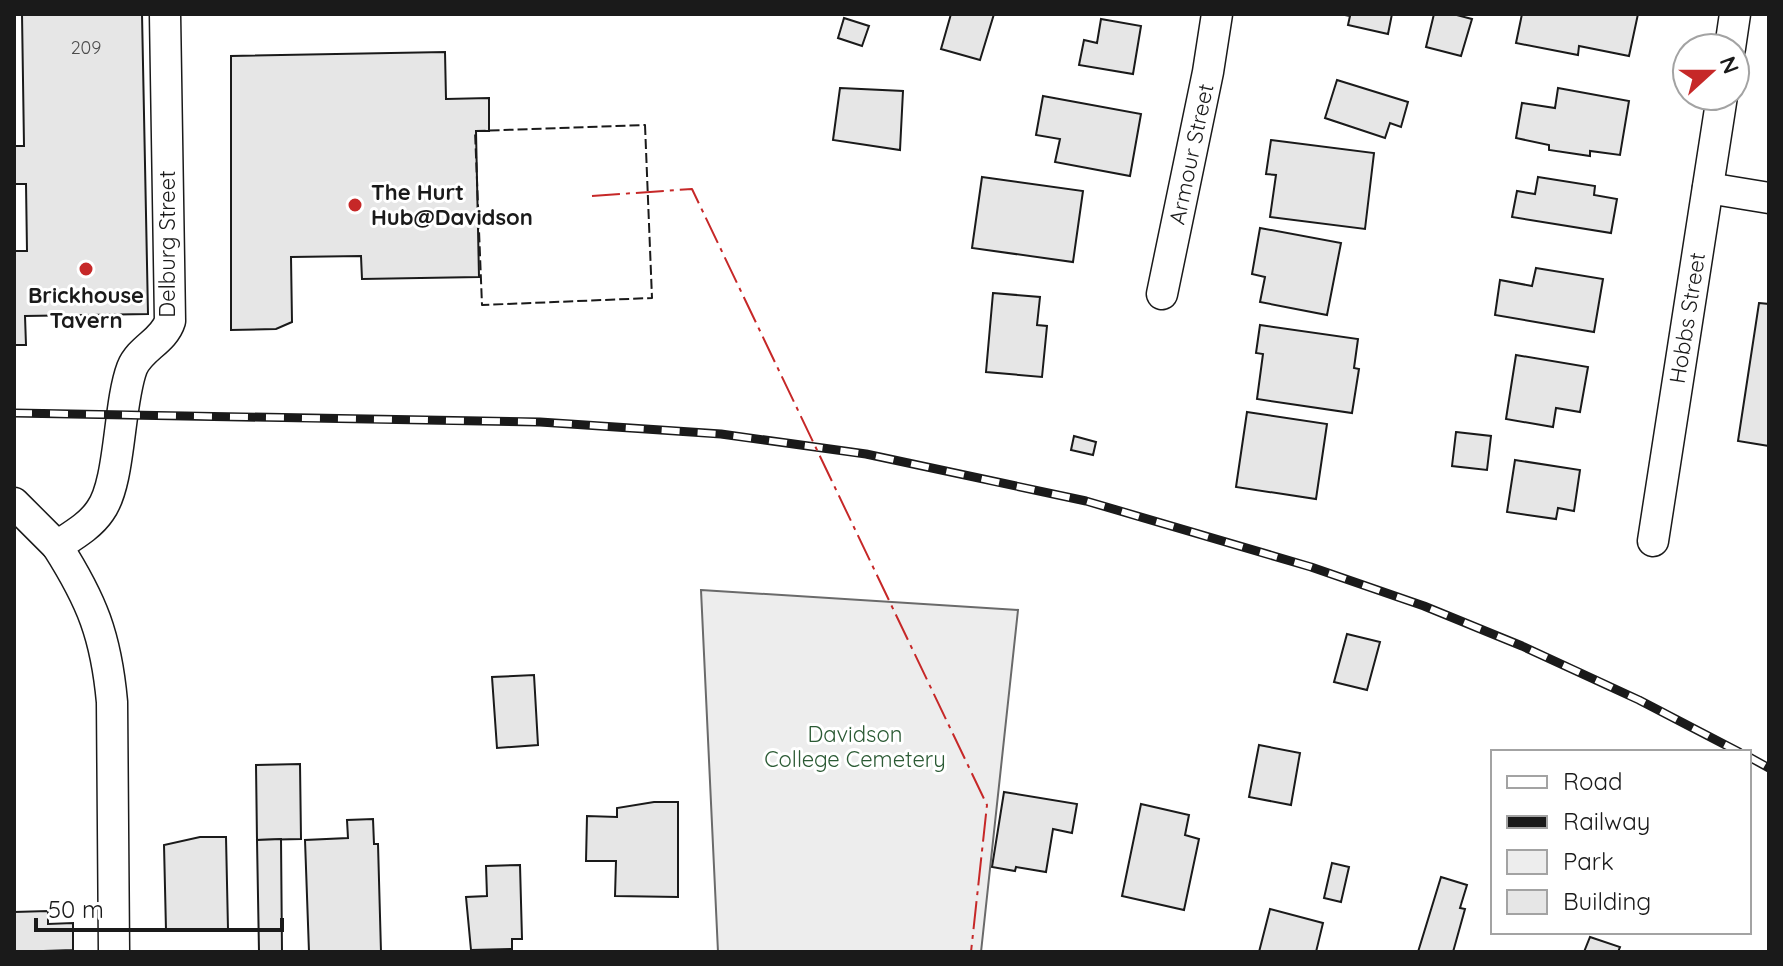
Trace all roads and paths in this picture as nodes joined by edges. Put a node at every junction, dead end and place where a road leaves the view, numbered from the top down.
1 (165, 14) edge
2 (1217, 14) edge
3 (1720, 112) edge
4 (1708, 188) junction
5 (1769, 198) edge
6 (1162, 294) dead end
7 (14, 503) edge
8 (1653, 541) dead end
9 (57, 546) junction
10 (114, 952) edge

1 - 9 street, Delburg Street
2 - 6 street, Armour Street
3 - 4 street, Hobbs Street
4 - 5 street
4 - 8 street, Hobbs Street
7 - 9 street
9 - 10 street

